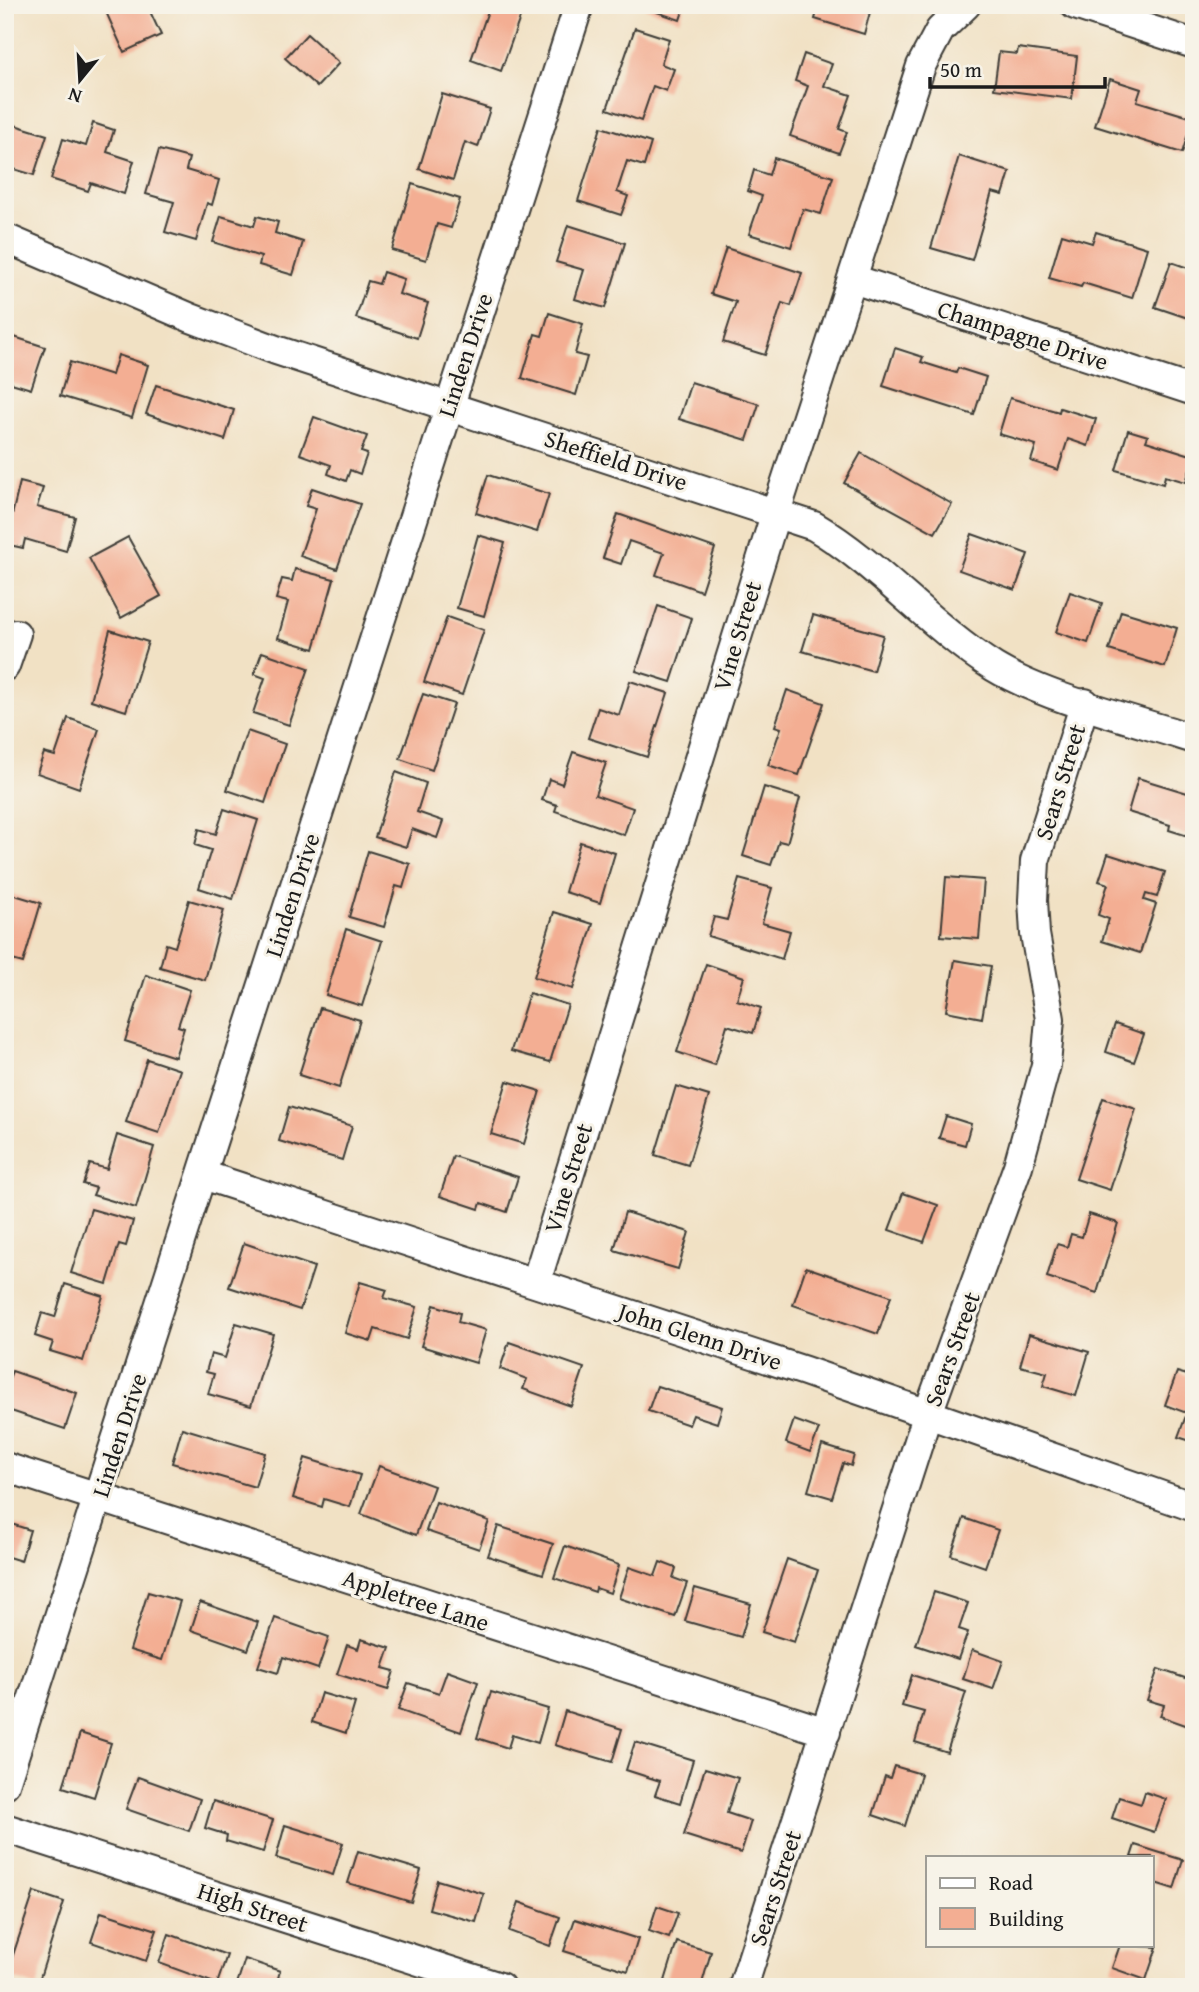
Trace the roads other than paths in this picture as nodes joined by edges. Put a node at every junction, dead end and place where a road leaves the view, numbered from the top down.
1 (579, 5) edge
2 (966, 5) edge
3 (1075, 5) edge
4 (1194, 44) edge
5 (5, 238) edge
6 (853, 279) junction
7 (1194, 391) edge
8 (449, 405) junction
9 (776, 512) junction
10 (16, 634) dead end
11 (5, 666) edge
12 (1085, 703) junction
13 (1194, 739) edge
14 (203, 1175) junction
15 (536, 1282) junction
16 (928, 1413) junction
17 (5, 1467) edge
18 (98, 1497) junction
19 (1194, 1507) edge
20 (826, 1732) junction
21 (5, 1784) edge
22 (5, 1828) edge
23 (500, 1987) edge
24 (743, 1987) edge

1 - 8 street, Linden Drive
2 - 6 street, Vine Street
3 - 4 street
5 - 8 street, Sheffield Drive
6 - 7 street, Champagne Drive
6 - 9 street, Vine Street
8 - 9 street, Sheffield Drive
8 - 14 street, Linden Drive
9 - 12 street, Sheffield Drive
9 - 15 street, Vine Street
10 - 11 street
12 - 13 street, Sheffield Drive
12 - 16 street, Sears Street
14 - 15 street, John Glenn Drive
14 - 18 street, Linden Drive
15 - 16 street, John Glenn Drive
16 - 19 street, John Glenn Drive
16 - 20 street, Sears Street
17 - 18 street, Appletree Lane
18 - 20 street, Appletree Lane
18 - 21 street, Linden Drive
20 - 24 street, Sears Street
22 - 23 street, High Street

